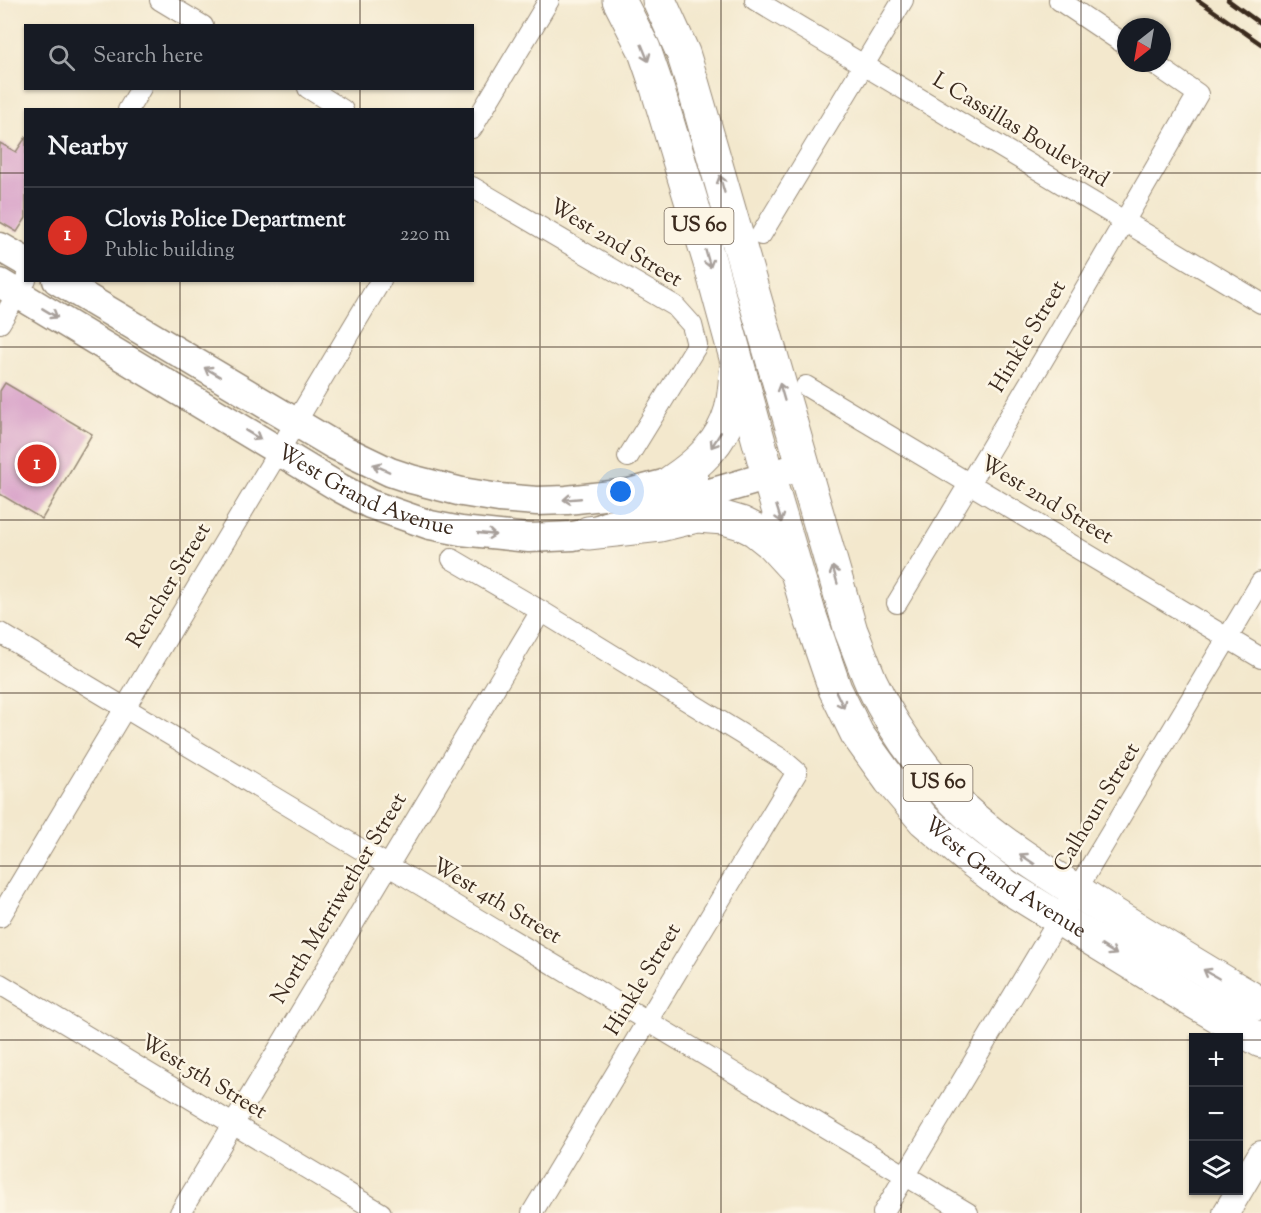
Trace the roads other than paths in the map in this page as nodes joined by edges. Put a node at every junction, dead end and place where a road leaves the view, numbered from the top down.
1 (160, 0) edge
2 (549, 0) edge
3 (619, 0) edge
4 (659, 0) edge
5 (755, 0) edge
6 (903, 0) edge
7 (1059, 0) edge
8 (186, 13) edge
9 (200, 24) edge
10 (1117, 39) edge
11 (864, 65) junction
12 (1166, 72) edge
13 (140, 90) edge
14 (311, 90) edge
15 (129, 108) edge
16 (341, 108) edge
17 (474, 125) edge
18 (474, 188) edge
19 (1125, 222) junction
20 (761, 235) dead end
21 (0, 247) edge
22 (24, 261) edge
23 (60, 282) edge
24 (380, 282) edge
25 (15, 286) edge
26 (1261, 303) edge
27 (0, 323) edge
28 (738, 364) junction
29 (806, 386) dead end
30 (297, 422) junction
31 (279, 451) junction
32 (628, 457) dead end
33 (800, 457) junction
34 (766, 466) junction
35 (671, 482) junction
36 (970, 483) junction
37 (588, 533) junction
38 (452, 559) dead end
39 (796, 570) junction
40 (1261, 582) edge
41 (897, 603) dead end
42 (541, 611) junction
43 (0, 633) edge
44 (1228, 638) junction
45 (1261, 658) edge
46 (125, 708) junction
47 (797, 771) joint
48 (388, 865) junction
49 (1076, 891) junction
50 (0, 917) edge
51 (1060, 919) junction
52 (0, 984) edge
53 (1261, 1004) edge
54 (647, 1021) junction
55 (1261, 1041) edge
56 (233, 1124) junction
57 (1261, 1154) edge
58 (906, 1176) junction
59 (180, 1213) edge
60 (381, 1213) edge
61 (532, 1213) edge
62 (883, 1213) edge
63 (968, 1213) edge
64 (1226, 1213) edge

1 - 8 street
2 - 17 street
3 -> 28 highway, US 60
33 -> 4 highway, US 60
5 - 11 street, L Cassillas Boulevard
6 - 11 street
7 - 10 street
8 - 9 street
11 - 19 street, L Cassillas Boulevard
11 - 20 street
12 - 19 street, Hinkle Street
13 - 15 street
14 - 16 street
18 - 32 street, West 2nd Street
19 - 26 street, L Cassillas Boulevard
19 - 36 street, Hinkle Street
21 - 22 main road
30 -> 23 main road, West Grand Avenue
24 - 30 street, Rencher Street
25 - 27 street
25 -> 31 main road, West Grand Avenue
28 - 34 highway, US 60
28 -> 35 highway
29 - 36 street, West 2nd Street
30 - 31 street, Rencher Street
35 -> 30 main road, West Grand Avenue
31 -> 37 main road, West Grand Avenue
31 - 46 street, Rencher Street
33 - 34 main road, West Grand Avenue
49 -> 33 highway, West Grand Avenue / US 60
34 - 35 main road, West Grand Avenue
34 - 37 main road, West Grand Avenue
34 -> 39 highway, West Grand Avenue / US 60
36 - 41 street, Hinkle Street
36 - 44 street, West 2nd Street
37 - 39 highway
38 - 42 street, West Grand Avenue
39 -> 51 highway, West Grand Avenue / US 60
40 - 44 street, Calhoun Street
42 - 47 street, West Grand Avenue
42 - 48 street, North Merriwether Street
43 - 46 street, West 4th Street
44 - 45 street, West 2nd Street
44 - 49 street, Calhoun Street
46 - 48 street, West 4th Street
46 - 50 street, Rencher Street
47 - 54 street, Hinkle Street
48 - 54 street, West 4th Street
48 - 56 street, North Merriwether Street
49 - 51 street, Calhoun Street
53 -> 49 highway, West Grand Avenue / US 60
51 -> 55 highway, West Grand Avenue / US 60
51 - 58 street, Calhoun Street
52 - 56 street, West 5th Street
54 - 58 street, West 4th Street
54 - 61 street, Hinkle Street
56 - 59 street, North Merriwether Street
56 - 60 street, West 5th Street
57 - 64 street
58 - 62 street, Calhoun Street
58 - 63 street, West 4th Street

